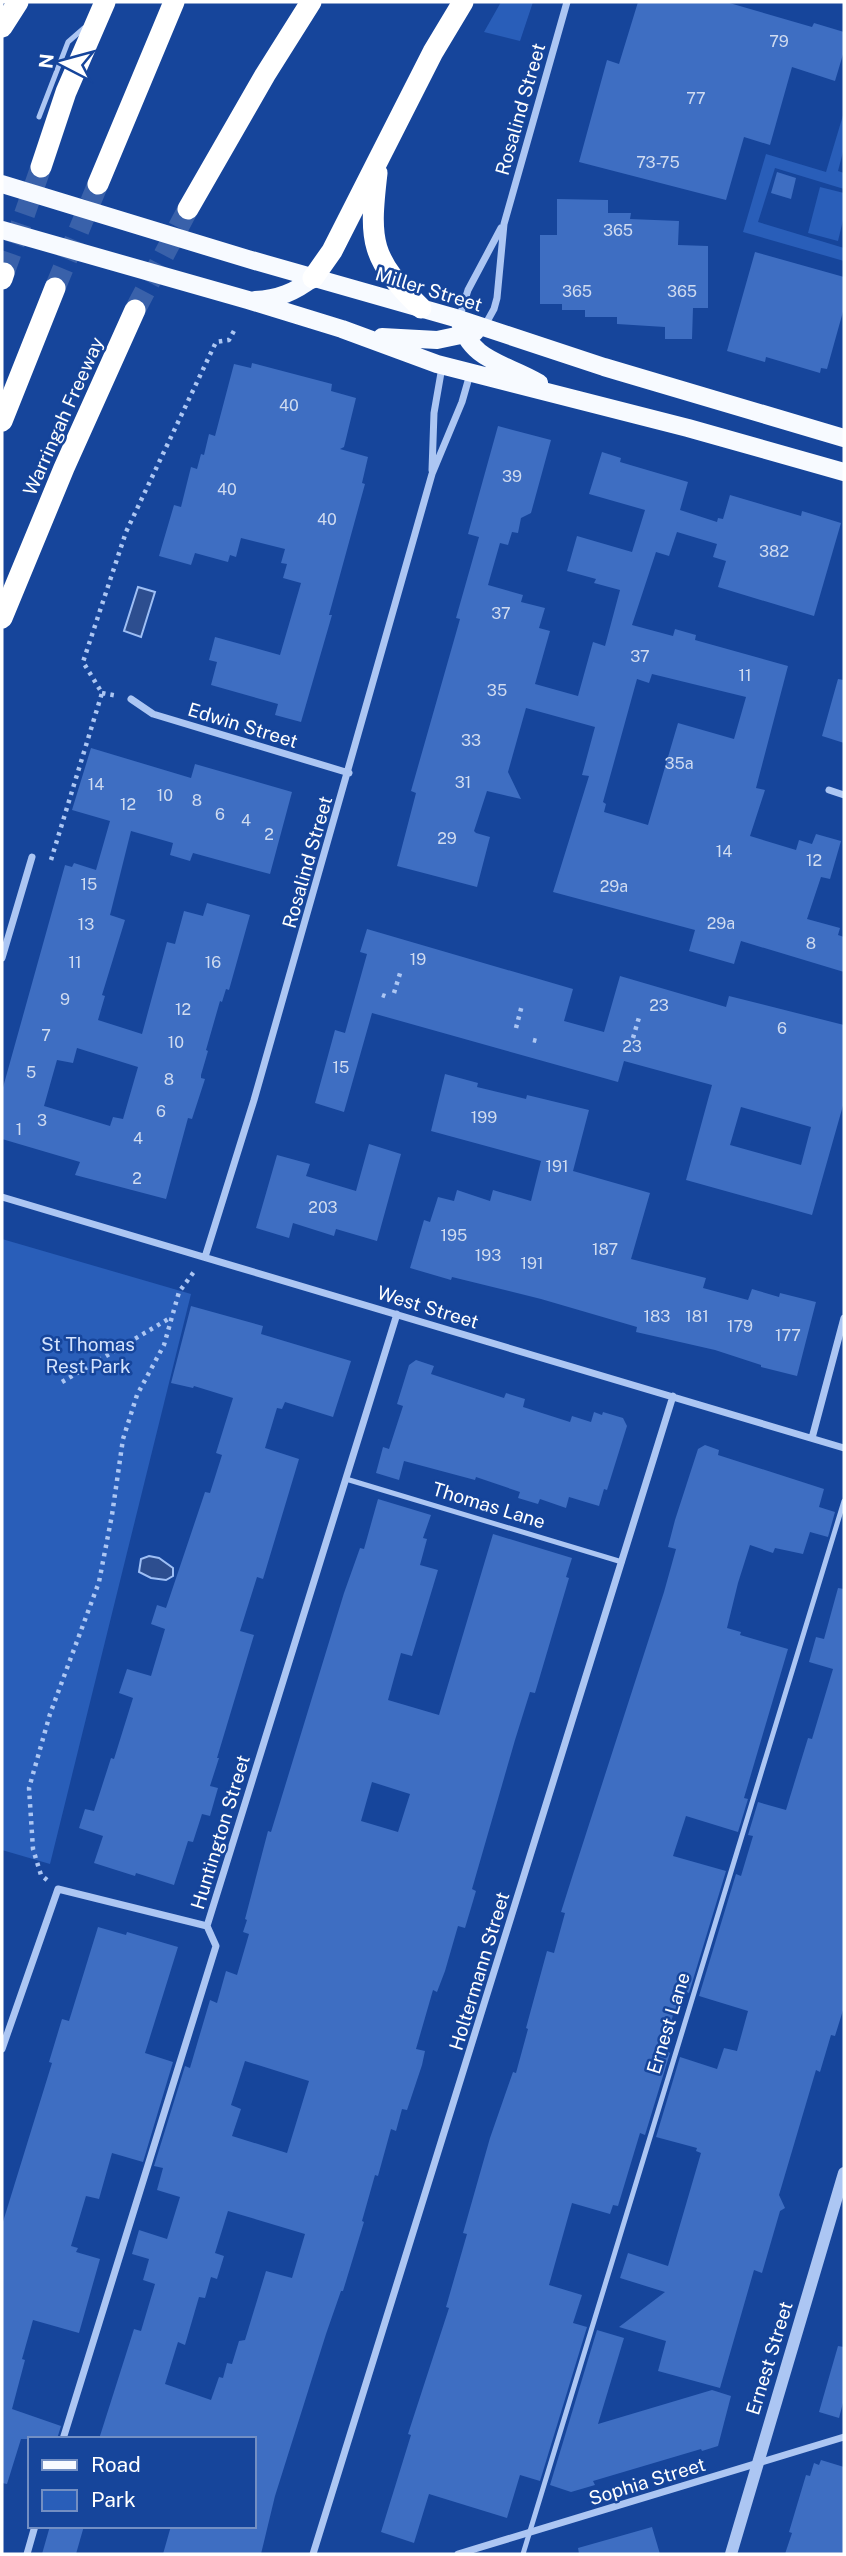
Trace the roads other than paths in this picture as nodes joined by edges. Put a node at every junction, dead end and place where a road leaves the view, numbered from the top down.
1 (16, 2) edge
2 (174, 2) edge
3 (311, 2) edge
4 (463, 2) edge
5 (567, 2) edge
6 (102, 9) edge
7 (2, 15) edge
8 (2, 27) edge
9 (39, 117) dead end
10 (379, 161) junction
11 (41, 167) tunnel mouth
12 (2, 184) edge
13 (98, 184) tunnel mouth
14 (188, 209) tunnel mouth
15 (504, 224) junction
16 (2, 230) edge
17 (313, 278) junction
18 (55, 288) tunnel mouth
19 (244, 298) junction
20 (421, 308) junction
21 (135, 310) tunnel mouth
22 (461, 327) junction
23 (484, 328) junction
24 (361, 336) junction
25 (442, 365) junction
26 (470, 373) junction
27 (557, 395) junction
28 (2, 421) edge
29 (844, 438) edge
30 (844, 472) edge
31 (432, 474) junction
32 (2, 618) edge
33 (131, 699) dead end
34 (349, 773) junction
35 (829, 790) dead end
36 (844, 794) edge
37 (32, 858) dead end
38 (2, 958) edge
39 (2, 1197) edge
40 (205, 1257) junction
41 (397, 1314) junction
42 (844, 1318) edge
43 (673, 1396) junction
44 (812, 1438) junction
45 (844, 1448) edge
46 (346, 1479) junction
47 (844, 1501) edge
48 (622, 1562) junction
49 (207, 1926) junction
50 (2, 2049) edge
51 (844, 2173) edge
52 (64, 2437) edge
53 (844, 2437) edge
54 (758, 2463) junction
55 (35, 2528) edge
56 (529, 2533) junction
57 (27, 2554) edge
58 (313, 2554) edge
59 (458, 2554) edge
60 (523, 2554) edge
61 (731, 2554) edge

1 - 7 highway
1 - 8 highway
2 - 13 highway
3 - 14 highway
4 - 10 highway
5 - 15 street, Rosalind Street
6 - 9 lane
6 - 11 highway
10 - 17 highway
10 - 20 highway
12 - 17 main road, Miller Street
15 - 22 street, Rosalind Street
15 - 23 street, Rosalind Street
16 - 19 main road
17 - 19 main road
17 - 20 main road, Miller Street
18 - 28 highway
19 - 24 main road
20 - 22 main road, Miller Street
21 - 32 highway, Warringah Freeway
22 - 23 main road
22 - 24 main road
22 - 27 main road
23 - 29 main road, Miller Street
24 - 25 main road
25 - 26 main road
25 - 31 street, Rosalind Street
26 - 27 main road
26 - 31 street, Rosalind Street
27 - 30 main road
31 - 34 street, Rosalind Street
33 - 34 street, Edwin Street
34 - 40 street, Rosalind Street
35 - 36 street
37 - 38 street
39 - 40 street, West Street
40 - 41 street, West Street
41 - 43 street, West Street
41 - 46 street, Huntington Street
42 - 44 street
43 - 44 street, West Street
43 - 48 street, Holtermann Street
44 - 45 street, West Street
46 - 48 lane, Thomas Lane
46 - 49 street, Huntington Street
47 - 56 lane, Ernest Lane
48 - 58 street, Holtermann Street
49 - 50 street
49 - 52 street, Huntington Street
51 - 54 street, Ernest Street
53 - 54 street, Sophia Street
54 - 56 street, Sophia Street
54 - 61 street, Ernest Street
55 - 57 street
56 - 59 street, Sophia Street
56 - 60 lane, Ernest Lane

